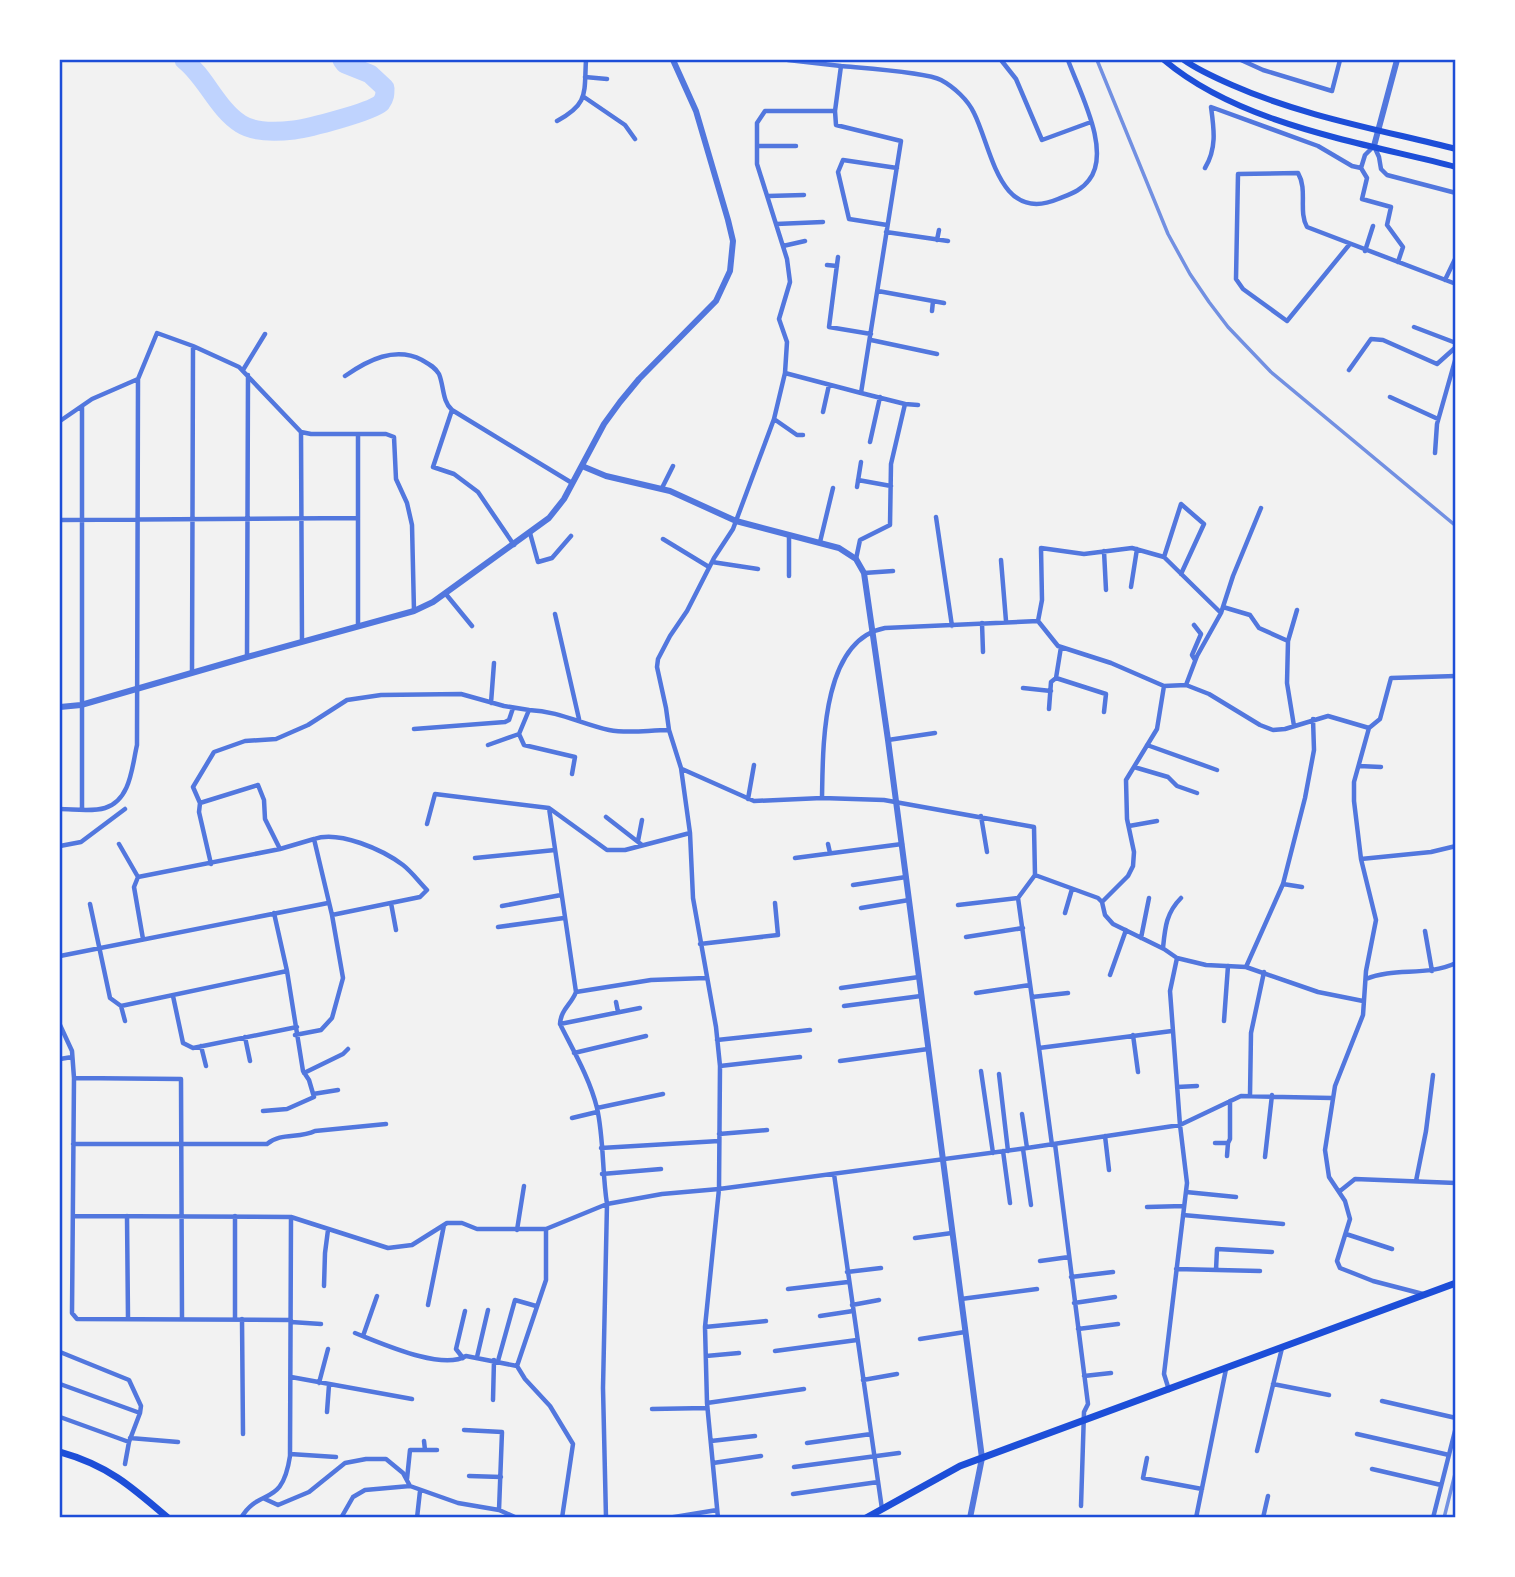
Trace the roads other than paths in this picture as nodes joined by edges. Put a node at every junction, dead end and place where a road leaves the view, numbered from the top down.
1 (586, 60) edge
2 (673, 60) edge
3 (788, 60) edge
4 (1001, 60) edge
5 (1068, 60) edge
6 (1164, 60) edge
7 (1184, 60) edge
8 (1241, 60) edge
9 (1340, 60) edge
10 (1397, 60) edge
11 (841, 66) junction
12 (585, 78) junction
13 (607, 79) dead end
14 (584, 97) junction
15 (835, 111) junction
16 (557, 121) dead end
17 (1091, 122) junction
18 (1379, 130) junction
19 (635, 139) dead end
20 (757, 146) junction
21 (796, 146) dead end
22 (1374, 146) junction
23 (1455, 149) edge
24 (1455, 167) edge
25 (897, 168) junction
26 (1205, 168) dead end
27 (1361, 168) junction
28 (1455, 193) edge
29 (804, 195) dead end
30 (768, 197) junction
31 (823, 222) dead end
32 (776, 224) junction
33 (887, 225) junction
34 (1373, 226) dead end
35 (939, 230) dead end
36 (886, 232) junction
37 (937, 240) junction
38 (805, 241) dead end
39 (948, 242) dead end
40 (1349, 245) junction
41 (783, 246) junction
42 (1364, 251) junction
43 (838, 257) dead end
44 (1455, 257) edge
45 (1398, 262) junction
46 (827, 265) dead end
47 (836, 266) junction
48 (1445, 280) junction
49 (1455, 284) edge
50 (877, 291) junction
51 (933, 301) junction
52 (944, 303) dead end
53 (932, 311) dead end
54 (1414, 327) dead end
55 (265, 334) dead end
56 (871, 337) junction
57 (1455, 345) edge
58 (194, 346) junction
59 (937, 354) dead end
60 (1455, 357) edge
61 (243, 370) junction
62 (1349, 370) dead end
63 (785, 373) junction
64 (248, 375) junction
65 (345, 376) dead end
66 (138, 379) junction
67 (829, 385) junction
68 (861, 393) junction
69 (880, 397) junction
70 (1390, 397) dead end
71 (905, 404) junction
72 (918, 405) dead end
73 (82, 406) junction
74 (452, 410) junction
75 (823, 412) dead end
76 (774, 419) junction
77 (1438, 419) junction
78 (60, 421) edge
79 (301, 432) junction
80 (358, 434) junction
81 (803, 435) dead end
82 (870, 442) dead end
83 (1434, 453) dead end
84 (861, 462) dead end
85 (582, 466) junction
86 (673, 466) dead end
87 (858, 480) junction
88 (572, 483) junction
89 (891, 486) junction
90 (857, 487) dead end
91 (662, 488) junction
92 (833, 488) dead end
93 (1261, 508) dead end
94 (936, 517) dead end
95 (192, 518) junction
96 (302, 518) junction
97 (358, 518) junction
98 (137, 519) junction
99 (246, 519) junction
100 (60, 520) edge
101 (80, 520) junction
102 (736, 521) junction
103 (530, 533) junction
104 (789, 534) junction
105 (571, 536) dead end
106 (663, 539) dead end
107 (820, 542) junction
108 (514, 545) junction
109 (1137, 549) junction
110 (1104, 551) junction
111 (1164, 557) junction
112 (856, 559) junction
113 (1001, 561) dead end
114 (710, 564) junction
115 (758, 569) dead end
116 (893, 571) dead end
117 (864, 573) junction
118 (1181, 574) junction
119 (789, 576) dead end
120 (1131, 587) dead end
121 (1107, 590) dead end
122 (445, 593) junction
123 (1222, 610) junction
124 (1297, 610) dead end
125 (414, 611) junction
126 (555, 614) dead end
127 (1006, 621) junction
128 (1038, 621) junction
129 (982, 623) junction
130 (1194, 625) dead end
131 (358, 626) junction
132 (472, 626) dead end
133 (952, 626) junction
134 (873, 630) junction
135 (1288, 641) junction
136 (302, 642) junction
137 (1061, 647) junction
138 (983, 652) dead end
139 (247, 657) junction
140 (1195, 661) junction
141 (494, 663) dead end
142 (192, 673) junction
143 (1455, 677) edge
144 (1056, 678) junction
145 (1186, 685) junction
146 (1164, 686) junction
147 (1023, 688) dead end
148 (138, 689) junction
149 (1051, 691) junction
150 (491, 703) junction
151 (81, 705) junction
152 (60, 707) edge
153 (513, 708) junction
154 (1049, 709) dead end
155 (529, 710) junction
156 (1104, 712) dead end
157 (579, 719) junction
158 (1313, 719) junction
159 (1294, 726) junction
160 (1369, 728) junction
161 (414, 729) dead end
162 (668, 730) junction
163 (935, 733) dead end
164 (519, 734) junction
165 (888, 740) junction
166 (488, 745) dead end
167 (1147, 745) junction
168 (754, 765) dead end
169 (1359, 766) junction
170 (1134, 767) junction
171 (1381, 767) dead end
172 (681, 768) junction
173 (1217, 771) dead end
174 (572, 774) dead end
175 (1198, 793) dead end
176 (822, 798) junction
177 (748, 799) junction
178 (896, 802) junction
179 (200, 803) junction
180 (549, 808) junction
181 (60, 809) edge
182 (82, 809) junction
183 (125, 809) dead end
184 (981, 816) junction
185 (606, 817) dead end
186 (642, 820) dead end
187 (1157, 821) dead end
188 (427, 824) dead end
189 (1129, 826) junction
190 (690, 833) junction
191 (314, 839) junction
192 (640, 843) junction
193 (119, 844) dead end
194 (828, 844) dead end
195 (901, 844) junction
196 (60, 846) edge
197 (1455, 846) edge
198 (281, 849) junction
199 (555, 850) junction
200 (987, 852) dead end
201 (830, 853) junction
202 (475, 858) dead end
203 (795, 858) dead end
204 (1361, 859) junction
205 (211, 864) junction
206 (1035, 875) junction
207 (138, 877) junction
208 (906, 877) junction
209 (1283, 884) junction
210 (853, 885) dead end
211 (1301, 887) dead end
212 (1072, 889) junction
213 (561, 895) junction
214 (1018, 898) junction
215 (1149, 898) dead end
216 (1181, 898) dead end
217 (909, 900) junction
218 (1102, 902) junction
219 (328, 903) junction
220 (391, 903) junction
221 (775, 903) dead end
222 (90, 904) dead end
223 (958, 905) dead end
224 (502, 906) dead end
225 (861, 908) dead end
226 (274, 913) junction
227 (1065, 913) dead end
228 (332, 915) junction
229 (564, 918) junction
230 (498, 927) dead end
231 (1023, 928) junction
232 (396, 930) dead end
233 (1126, 930) junction
234 (1425, 931) dead end
235 (966, 937) dead end
236 (1141, 938) junction
237 (143, 939) junction
238 (700, 944) junction
239 (99, 948) junction
240 (1163, 948) junction
241 (60, 956) edge
242 (1177, 958) junction
243 (1455, 963) edge
244 (1228, 966) junction
245 (1246, 967) junction
246 (287, 971) junction
247 (1432, 971) junction
248 (1264, 972) junction
249 (1110, 975) dead end
250 (919, 977) junction
251 (706, 978) junction
252 (1366, 979) junction
253 (1030, 985) junction
254 (841, 988) dead end
255 (576, 992) junction
256 (976, 993) dead end
257 (1068, 993) dead end
258 (173, 996) junction
259 (921, 996) junction
260 (1032, 997) junction
261 (1363, 1001) junction
262 (616, 1002) dead end
263 (121, 1006) junction
264 (844, 1006) dead end
265 (640, 1008) dead end
266 (618, 1012) junction
267 (125, 1021) dead end
268 (1224, 1021) dead end
269 (560, 1024) junction
270 (60, 1025) edge
271 (297, 1027) junction
272 (810, 1030) dead end
273 (1172, 1031) junction
274 (295, 1035) junction
275 (1133, 1035) junction
276 (646, 1036) dead end
277 (245, 1037) junction
278 (717, 1040) junction
279 (201, 1046) junction
280 (1039, 1048) junction
281 (348, 1049) dead end
282 (928, 1049) junction
283 (574, 1053) junction
284 (72, 1057) junction
285 (800, 1057) dead end
286 (60, 1059) edge
287 (250, 1061) dead end
288 (841, 1061) dead end
289 (206, 1066) dead end
290 (720, 1066) junction
291 (981, 1071) dead end
292 (1138, 1072) dead end
293 (304, 1073) junction
294 (999, 1074) dead end
295 (1433, 1075) dead end
296 (74, 1078) junction
297 (1197, 1086) dead end
298 (1177, 1087) junction
299 (338, 1090) dead end
300 (313, 1094) junction
301 (663, 1094) dead end
302 (1250, 1095) junction
303 (1272, 1095) junction
304 (1332, 1098) junction
305 (1230, 1101) junction
306 (597, 1110) junction
307 (263, 1111) dead end
308 (1022, 1114) dead end
309 (572, 1118) dead end
310 (386, 1124) dead end
311 (1180, 1125) junction
312 (767, 1130) dead end
313 (719, 1134) junction
314 (1105, 1136) junction
315 (719, 1141) junction
316 (1215, 1143) dead end
317 (1228, 1143) junction
318 (73, 1144) junction
319 (181, 1145) junction
320 (1054, 1145) junction
321 (601, 1148) junction
322 (1025, 1149) junction
323 (1006, 1151) junction
324 (993, 1153) junction
325 (1227, 1156) dead end
326 (1265, 1157) dead end
327 (943, 1160) junction
328 (661, 1169) dead end
329 (1109, 1170) dead end
330 (602, 1174) junction
331 (834, 1174) junction
332 (1416, 1181) junction
333 (1455, 1183) edge
334 (523, 1186) dead end
335 (719, 1189) junction
336 (1340, 1191) junction
337 (1186, 1192) junction
338 (1236, 1197) dead end
339 (1010, 1203) dead end
340 (607, 1204) junction
341 (1031, 1205) dead end
342 (1184, 1206) junction
343 (1147, 1207) dead end
344 (181, 1215) junction
345 (1183, 1215) junction
346 (73, 1216) junction
347 (127, 1216) junction
348 (235, 1216) junction
349 (291, 1217) junction
350 (444, 1224) junction
351 (1283, 1224) dead end
352 (547, 1229) junction
353 (328, 1230) junction
354 (517, 1230) junction
355 (952, 1233) junction
356 (1346, 1234) junction
357 (915, 1238) dead end
358 (1391, 1250) dead end
359 (1272, 1252) dead end
360 (1069, 1257) junction
361 (1040, 1261) dead end
362 (881, 1268) dead end
363 (1176, 1269) junction
364 (1216, 1270) junction
365 (1260, 1271) dead end
366 (847, 1272) junction
367 (1113, 1272) dead end
368 (1071, 1277) junction
369 (848, 1282) junction
370 (1455, 1283) edge
371 (324, 1286) dead end
372 (788, 1289) dead end
373 (1037, 1289) dead end
374 (1424, 1294) junction
375 (377, 1296) dead end
376 (1115, 1297) dead end
377 (961, 1299) junction
378 (879, 1300) dead end
379 (1074, 1303) junction
380 (428, 1305) dead end
381 (536, 1306) junction
382 (852, 1308) junction
383 (488, 1310) dead end
384 (465, 1311) dead end
385 (820, 1316) dead end
386 (128, 1318) junction
387 (182, 1319) junction
388 (235, 1319) junction
389 (242, 1319) junction
390 (291, 1321) junction
391 (766, 1321) dead end
392 (321, 1324) dead end
393 (1118, 1324) dead end
394 (705, 1327) junction
395 (1078, 1329) junction
396 (965, 1332) junction
397 (355, 1334) dead end
398 (363, 1336) junction
399 (920, 1339) dead end
400 (857, 1340) junction
401 (1282, 1348) junction
402 (328, 1349) dead end
403 (775, 1351) dead end
404 (60, 1352) edge
405 (738, 1353) dead end
406 (706, 1356) junction
407 (477, 1357) junction
408 (463, 1358) junction
409 (496, 1360) junction
410 (517, 1366) junction
411 (1226, 1369) junction
412 (1111, 1373) dead end
413 (897, 1374) dead end
414 (1084, 1376) junction
415 (291, 1377) junction
416 (863, 1380) junction
417 (319, 1383) junction
418 (60, 1384) edge
419 (1273, 1384) junction
420 (329, 1385) junction
421 (804, 1389) dead end
422 (1169, 1390) junction
423 (1329, 1395) dead end
424 (412, 1399) dead end
425 (493, 1400) dead end
426 (1382, 1401) dead end
427 (708, 1405) junction
428 (652, 1409) dead end
429 (327, 1412) dead end
430 (140, 1413) junction
431 (60, 1417) edge
432 (1455, 1418) edge
433 (1085, 1420) junction
434 (1455, 1427) edge
435 (464, 1430) dead end
436 (243, 1434) dead end
437 (871, 1434) junction
438 (1357, 1434) dead end
439 (755, 1436) dead end
440 (130, 1440) junction
441 (424, 1441) dead end
442 (711, 1441) junction
443 (178, 1442) dead end
444 (807, 1443) dead end
445 (425, 1450) junction
446 (437, 1450) dead end
447 (1257, 1451) dead end
448 (60, 1453) edge
449 (899, 1453) dead end
450 (290, 1454) junction
451 (1449, 1455) junction
452 (761, 1456) dead end
453 (336, 1457) dead end
454 (874, 1457) junction
455 (982, 1458) junction
456 (1147, 1458) dead end
457 (713, 1463) junction
458 (125, 1464) dead end
459 (794, 1467) dead end
460 (1372, 1469) dead end
461 (469, 1476) dead end
462 (500, 1477) junction
463 (407, 1480) junction
464 (878, 1482) junction
465 (1441, 1485) junction
466 (410, 1486) junction
467 (1202, 1489) junction
468 (420, 1491) junction
469 (793, 1494) dead end
470 (1268, 1496) dead end
471 (265, 1499) junction
472 (1081, 1506) dead end
473 (882, 1509) junction
474 (499, 1510) junction
475 (717, 1510) junction
476 (168, 1517) edge
477 (242, 1517) edge
478 (341, 1517) edge
479 (417, 1517) edge
480 (517, 1517) edge
481 (562, 1517) edge
482 (606, 1517) edge
483 (668, 1517) edge
484 (718, 1517) edge
485 (866, 1517) edge
486 (970, 1517) edge
487 (1196, 1517) edge
488 (1263, 1517) edge
489 (1433, 1517) edge

1 - 12 street
2 - 85 street
3 - 11 street
4 - 17 street
5 - 17 street
6 - 22 main road
7 - 18 main road
8 - 9 street
10 - 18 street
11 - 15 street
11 - 17 street
12 - 13 street
12 - 14 street
14 - 16 street
14 - 19 street
15 - 20 street
15 - 25 street
18 - 22 street
18 - 23 main road
20 - 21 street
20 - 30 street
22 - 24 main road
22 - 27 street
22 - 28 street
25 - 33 street
25 - 33 street
26 - 27 street
27 - 45 street
29 - 30 street
30 - 32 street
31 - 32 street
32 - 41 street
33 - 36 street
34 - 42 street
35 - 37 street
36 - 37 street
36 - 50 street
37 - 39 street
38 - 41 street
40 - 40 street
40 - 42 street
41 - 63 street
42 - 45 street
43 - 47 street
44 - 48 street
45 - 48 street
46 - 47 street
47 - 56 street
48 - 49 street
50 - 51 street
50 - 56 street
51 - 52 street
51 - 53 street
54 - 57 street
55 - 61 street
56 - 59 street
56 - 68 street
57 - 62 street
58 - 61 street
58 - 66 street
58 - 95 street
60 - 77 street
61 - 64 street
63 - 67 street
63 - 76 street
64 - 79 street
64 - 99 street
65 - 74 street
66 - 73 street
66 - 98 street
67 - 68 street
67 - 75 street
68 - 69 street
69 - 71 street
69 - 82 street
70 - 77 street
71 - 72 street
71 - 89 street
73 - 78 street
73 - 101 street
74 - 88 street
74 - 108 street
76 - 81 street
76 - 102 street
77 - 83 street
79 - 80 street
79 - 96 street
80 - 97 street
80 - 125 street
84 - 87 street
85 - 88 street
85 - 91 street
86 - 91 street
87 - 89 street
87 - 90 street
88 - 103 street
89 - 112 street
91 - 102 street
92 - 107 street
93 - 123 street
94 - 133 street
95 - 98 street
95 - 99 street
95 - 142 street
96 - 97 street
96 - 99 street
96 - 136 street
97 - 131 street
98 - 101 street
98 - 148 street
99 - 139 street
100 - 101 street
101 - 151 street
102 - 104 street
102 - 114 street
103 - 105 street
103 - 108 street
104 - 107 street
104 - 119 street
106 - 114 street
107 - 112 street
108 - 122 street
109 - 110 street
109 - 111 street
109 - 120 street
110 - 121 street
110 - 128 street
111 - 118 street
111 - 118 street
112 - 117 street
113 - 127 street
114 - 115 street
114 - 162 street
116 - 117 street
117 - 134 street
118 - 123 street
122 - 125 street
122 - 132 street
123 - 135 street
123 - 140 street
124 - 135 street
125 - 131 street
126 - 157 street
127 - 128 street
127 - 129 street
128 - 137 street
129 - 133 street
129 - 138 street
130 - 140 street
131 - 136 street
133 - 134 street
134 - 165 street
134 - 176 street
135 - 159 street
136 - 139 street
137 - 144 street
137 - 146 street
139 - 142 street
140 - 145 street
141 - 150 street
142 - 148 street
143 - 160 street
144 - 149 street
144 - 156 street
145 - 146 street
145 - 159 street
146 - 167 street
147 - 149 street
148 - 151 street
148 - 182 street
149 - 154 street
150 - 153 street
150 - 179 street
151 - 152 street
151 - 182 street
153 - 155 street
153 - 161 street
155 - 157 street
155 - 164 street
157 - 162 street
158 - 159 street
158 - 160 street
158 - 209 street
160 - 169 street
162 - 172 street
163 - 165 street
164 - 166 street
164 - 174 street
165 - 178 street
167 - 170 street
167 - 173 street
168 - 177 street
169 - 171 street
169 - 204 street
170 - 175 street
170 - 189 street
172 - 177 street
172 - 190 street
176 - 177 street
176 - 178 street
178 - 184 street
178 - 195 street
179 - 198 street
179 - 205 street
180 - 188 street
180 - 192 street
180 - 199 street
181 - 182 street
183 - 196 street
184 - 200 street
184 - 206 street
185 - 192 street
186 - 192 street
187 - 189 street
189 - 218 street
190 - 192 street
190 - 238 street
191 - 198 street
191 - 219 street
191 - 220 street
193 - 207 street
194 - 201 street
195 - 201 street
195 - 208 street
197 - 204 street
198 - 205 street
199 - 202 street
199 - 213 street
201 - 203 street
204 - 252 street
205 - 207 street
206 - 212 street
206 - 214 street
207 - 237 street
208 - 210 street
208 - 217 street
209 - 211 street
209 - 245 street
212 - 218 street
212 - 227 street
213 - 224 street
213 - 229 street
214 - 223 street
214 - 231 street
215 - 236 street
216 - 240 street
217 - 225 street
217 - 250 street
218 - 233 street
219 - 226 street
219 - 228 street
220 - 228 street
220 - 232 street
221 - 238 street
222 - 239 street
226 - 237 street
226 - 246 street
228 - 274 street
229 - 230 street
229 - 255 street
231 - 235 street
231 - 253 street
233 - 236 street
233 - 249 street
234 - 247 street
236 - 240 street
237 - 239 street
238 - 251 street
239 - 241 street
239 - 263 street
240 - 242 street
242 - 244 street
242 - 273 street
243 - 247 street
244 - 245 street
244 - 268 street
245 - 248 street
246 - 258 street
246 - 271 street
247 - 252 street
248 - 261 street
248 - 302 street
250 - 254 street
250 - 259 street
251 - 255 street
251 - 278 street
252 - 261 street
253 - 256 street
253 - 260 street
255 - 269 street
257 - 260 street
258 - 263 street
258 - 279 street
259 - 264 street
259 - 282 street
260 - 280 street
261 - 304 street
262 - 266 street
263 - 267 street
265 - 266 street
266 - 269 street
269 - 283 street
270 - 284 street
271 - 274 street
271 - 277 street
272 - 278 street
273 - 275 street
273 - 298 street
274 - 293 street
275 - 280 street
275 - 292 street
276 - 283 street
277 - 279 street
277 - 287 street
278 - 290 street
279 - 289 street
280 - 320 street
281 - 293 street
282 - 288 street
282 - 327 street
283 - 306 street
284 - 286 street
284 - 296 street
285 - 290 street
290 - 313 street
291 - 324 street
293 - 300 street
294 - 323 street
295 - 332 street
296 - 318 street
296 - 319 street
297 - 298 street
298 - 311 street
299 - 300 street
300 - 307 street
301 - 306 street
302 - 303 street
302 - 305 street
303 - 304 street
303 - 326 street
304 - 336 street
305 - 311 street
305 - 317 street
306 - 309 street
306 - 321 street
308 - 322 street
310 - 319 street
311 - 314 street
311 - 337 street
312 - 313 street
313 - 315 street
314 - 320 street
314 - 329 street
315 - 321 street
315 - 335 street
316 - 317 street
317 - 325 street
318 - 319 street
318 - 346 street
319 - 344 street
320 - 322 street
320 - 360 street
321 - 330 street
322 - 323 street
322 - 341 street
323 - 324 street
323 - 339 street
324 - 327 street
327 - 331 street
327 - 355 street
328 - 330 street
330 - 340 street
331 - 335 street
331 - 366 street
332 - 333 street
332 - 336 street
334 - 354 street
335 - 340 street
335 - 394 street
336 - 356 street
337 - 338 street
337 - 342 street
340 - 352 street
340 - 482 street
342 - 343 street
342 - 345 street
344 - 347 street
344 - 348 street
344 - 387 street
345 - 351 street
345 - 363 street
346 - 347 street
346 - 386 street
347 - 386 street
348 - 349 street
348 - 388 street
349 - 353 street
349 - 390 street
350 - 353 street
350 - 354 street
350 - 380 street
352 - 354 street
352 - 381 street
353 - 371 street
355 - 357 street
355 - 377 street
356 - 358 street
356 - 374 street
359 - 364 street
360 - 361 street
360 - 368 street
362 - 366 street
363 - 364 street
363 - 422 street
364 - 365 street
366 - 369 street
367 - 368 street
368 - 379 street
369 - 372 street
369 - 382 street
370 - 374 main road
373 - 377 street
374 - 401 main road
375 - 398 street
376 - 379 street
377 - 396 street
378 - 382 street
379 - 395 street
381 - 409 street
381 - 410 street
382 - 385 street
382 - 400 street
383 - 407 street
384 - 408 street
386 - 387 street
387 - 388 street
388 - 389 street
389 - 390 street
389 - 436 street
390 - 392 street
390 - 415 street
391 - 394 street
393 - 395 street
394 - 406 street
395 - 414 street
396 - 399 street
396 - 455 street
397 - 398 street
398 - 408 street
400 - 403 street
400 - 416 street
401 - 411 main road
401 - 419 street
402 - 417 street
404 - 430 street
405 - 406 street
406 - 427 street
407 - 408 street
407 - 409 street
409 - 410 street
409 - 425 street
410 - 481 street
411 - 422 main road
411 - 467 street
412 - 414 street
413 - 416 street
414 - 433 street
415 - 417 street
415 - 450 street
416 - 437 street
417 - 420 street
418 - 430 street
419 - 423 street
419 - 447 street
420 - 424 street
420 - 429 street
421 - 427 street
422 - 433 main road
426 - 432 street
427 - 428 street
427 - 442 street
430 - 440 street
431 - 440 street
433 - 455 main road
433 - 472 street
434 - 451 street
435 - 462 street
437 - 444 street
437 - 454 street
438 - 451 street
439 - 442 street
440 - 443 street
440 - 458 street
441 - 445 street
442 - 457 street
445 - 446 street
445 - 463 street
448 - 476 main road
449 - 454 street
450 - 453 street
450 - 471 street
451 - 465 street
452 - 457 street
454 - 459 street
454 - 464 street
455 - 473 main road
455 - 486 street
456 - 467 street
457 - 475 street
460 - 465 street
461 - 462 street
462 - 474 street
463 - 466 street
463 - 471 street
464 - 469 street
464 - 473 street
465 - 489 street
466 - 468 street
466 - 478 street
467 - 487 street
468 - 474 street
468 - 479 street
470 - 488 street
471 - 477 street
473 - 485 main road
474 - 480 street
475 - 483 street
475 - 484 street

